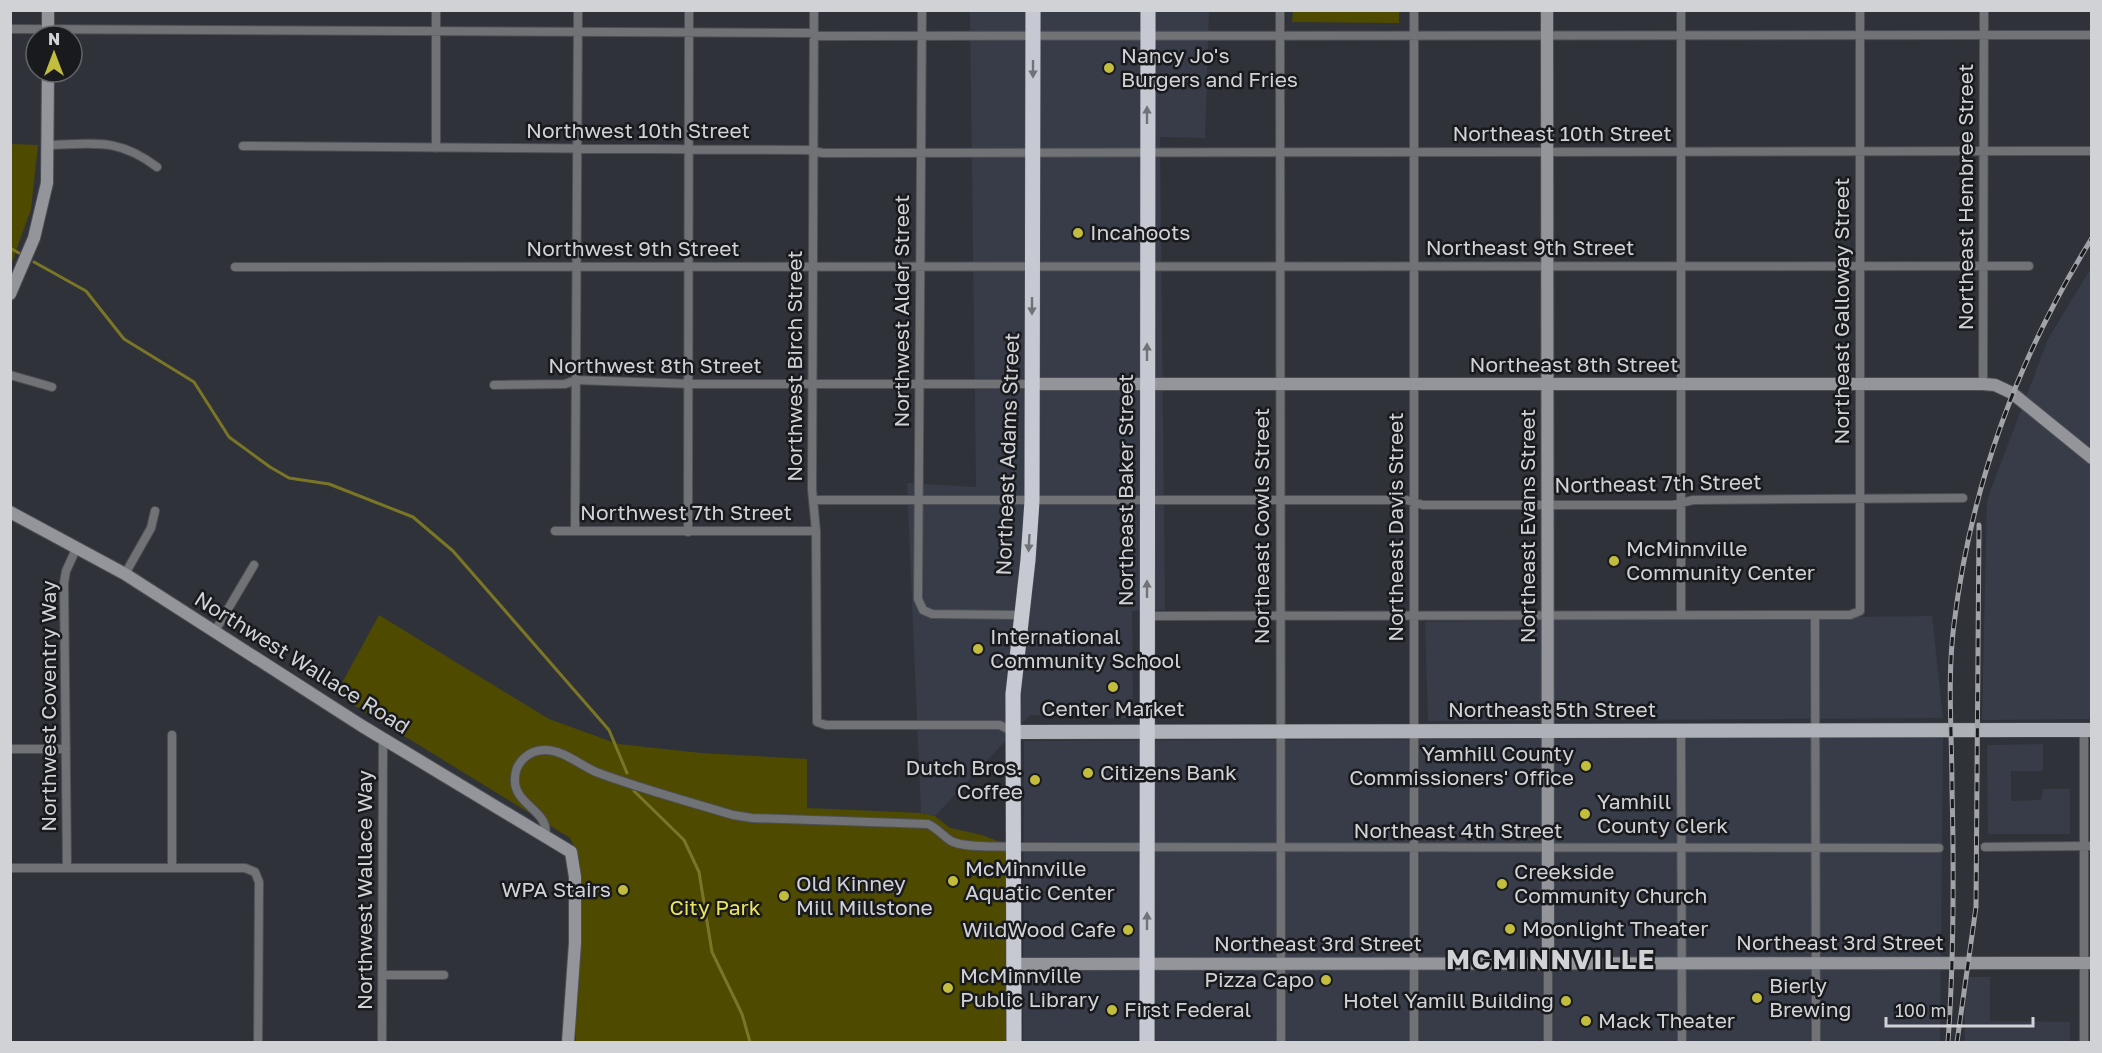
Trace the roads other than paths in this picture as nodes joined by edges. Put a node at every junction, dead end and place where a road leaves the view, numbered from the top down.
1 (436, 10) edge
2 (578, 10) edge
3 (689, 10) edge
4 (814, 10) edge
5 (922, 10) edge
6 (1033, 10) edge
7 (1148, 10) edge
8 (1280, 10) edge
9 (1414, 10) edge
10 (1547, 10) edge
11 (1681, 10) edge
12 (1860, 10) edge
13 (1984, 10) edge
14 (436, 32) junction
15 (578, 32) junction
16 (84, 33) edge
17 (689, 33) junction
18 (814, 34) junction
19 (1860, 34) junction
20 (1984, 34) junction
21 (1414, 35) junction
22 (1681, 35) junction
23 (2091, 35) edge
24 (922, 36) junction
25 (1033, 36) junction
26 (1147, 36) junction
27 (1280, 36) junction
28 (1547, 36) junction
29 (48, 84) edge
30 (48, 145) junction
31 (243, 146) dead end
32 (436, 148) junction
33 (577, 149) junction
34 (690, 149) junction
35 (813, 151) junction
36 (1860, 151) junction
37 (1983, 151) junction
38 (2091, 151) edge
39 (1147, 152) junction
40 (1280, 152) junction
41 (1414, 152) junction
42 (1547, 152) junction
43 (1681, 152) junction
44 (921, 153) junction
45 (1032, 153) junction
46 (157, 167) dead end
47 (688, 266) junction
48 (813, 266) junction
49 (921, 266) junction
50 (1032, 266) junction
51 (1147, 266) junction
52 (1280, 266) junction
53 (1414, 266) junction
54 (1547, 266) junction
55 (1681, 266) junction
56 (1860, 266) junction
57 (1984, 266) junction
58 (2029, 266) dead end
59 (235, 267) dead end
60 (577, 267) junction
61 (10, 294) edge
62 (10, 375) edge
63 (576, 380) junction
64 (688, 382) junction
65 (920, 383) junction
66 (1032, 384) junction
67 (1147, 384) junction
68 (1281, 384) junction
69 (1414, 384) junction
70 (1547, 384) junction
71 (1681, 384) junction
72 (1860, 384) junction
73 (1983, 384) junction
74 (494, 385) dead end
75 (812, 385) junction
76 (52, 387) dead end
77 (2091, 458) edge
78 (1860, 498) junction
79 (1962, 498) dead end
80 (813, 500) junction
81 (919, 501) junction
82 (1032, 501) junction
83 (1146, 501) junction
84 (1281, 501) junction
85 (1414, 502) junction
86 (1681, 502) junction
87 (1547, 505) junction
88 (155, 511) dead end
89 (10, 512) edge
90 (555, 531) dead end
91 (576, 531) junction
92 (816, 531) junction
93 (688, 532) junction
94 (77, 547) junction
95 (254, 565) dead end
96 (125, 574) junction
97 (1681, 614) junction
98 (1022, 615) junction
99 (1280, 615) junction
100 (1815, 615) junction
101 (1147, 616) junction
102 (1414, 616) junction
103 (1547, 616) junction
104 (215, 631) junction
105 (1816, 730) junction
106 (2088, 730) edge
107 (1414, 731) junction
108 (1013, 732) junction
109 (1146, 732) junction
110 (1281, 732) junction
111 (1548, 732) junction
112 (1681, 732) junction
113 (172, 735) dead end
114 (383, 738) junction
115 (10, 749) edge
116 (66, 749) junction
117 (546, 836) junction
118 (2088, 846) edge
119 (1013, 847) junction
120 (1985, 847) dead end
121 (1147, 848) junction
122 (1281, 848) junction
123 (1682, 848) junction
124 (1816, 848) junction
125 (1939, 848) dead end
126 (1414, 849) junction
127 (1548, 849) junction
128 (10, 868) edge
129 (67, 868) junction
130 (172, 868) junction
131 (1414, 963) junction
132 (1548, 963) junction
133 (1681, 963) junction
134 (1817, 963) junction
135 (2088, 963) edge
136 (1013, 964) junction
137 (1147, 964) junction
138 (1282, 964) junction
139 (382, 975) junction
140 (444, 975) dead end
141 (258, 1042) edge
142 (382, 1042) edge
143 (568, 1042) edge
144 (1014, 1042) edge
145 (1147, 1042) edge
146 (1281, 1042) edge
147 (1414, 1042) edge
148 (1548, 1042) edge
149 (1682, 1042) edge
150 (1816, 1042) edge
151 (2084, 1042) edge

1 - 14 street
2 - 15 street
3 - 17 street
4 - 18 street, Northwest Birch Street
5 - 24 street, Northwest Alder Street
6 - 25 highway, Northeast Adams Street
7 - 26 highway, Northeast Baker Street
8 - 27 street, Northeast Cowls Street
9 - 21 street, Northeast Davis Street
10 - 28 street, Northeast Evans Street
11 - 22 street
12 - 19 street, Northeast Galloway Street
13 - 20 street, Northeast Hembree Street
14 - 15 street
14 - 16 street
14 - 32 street
15 - 17 street
15 - 33 street
17 - 18 street
17 - 34 street
18 - 24 street
18 - 35 street, Northwest Birch Street
19 - 20 street
19 - 22 street
19 - 36 street, Northeast Galloway Street
20 - 23 street
20 - 37 street, Northeast Hembree Street
21 - 27 street
21 - 28 street
21 - 41 street, Northeast Davis Street
22 - 28 street
22 - 43 street
24 - 25 street
24 - 44 street, Northwest Alder Street
25 - 26 street
25 -> 45 highway, Northeast Adams Street
26 - 27 street
39 -> 26 highway, Northeast Baker Street
27 - 40 street, Northeast Cowls Street
28 - 42 street, Northeast Evans Street
29 - 30 street
30 - 46 street
30 - 61 street
31 - 32 street, Northwest 10th Street
32 - 33 street, Northwest 10th Street
33 - 34 street, Northwest 10th Street
33 - 60 street
34 - 35 street, Northwest 10th Street
34 - 47 street
35 - 44 street, Northwest 10th Street
35 - 48 street, Northwest Birch Street
36 - 37 street, Northeast 10th Street
36 - 43 street, Northeast 10th Street
36 - 56 street, Northeast Galloway Street
37 - 38 street, Northeast 10th Street
37 - 57 street, Northeast Hembree Street
39 - 40 street, Northeast 10th Street
39 - 45 street, Northeast 10th Street
39 - 51 highway, Northeast Baker Street
40 - 41 street, Northeast 10th Street
40 - 52 street, Northeast Cowls Street
41 - 42 street, Northeast 10th Street
41 - 53 street, Northeast Davis Street
42 - 43 street, Northeast 10th Street
42 - 54 street, Northeast Evans Street
43 - 55 street
44 - 45 street, Northwest 10th Street
44 - 49 street, Northwest Alder Street
45 - 50 highway, Northeast Adams Street
47 - 48 street, Northwest 9th Street
47 - 60 street, Northwest 9th Street
47 - 64 street
48 - 49 street, Northwest 9th Street
48 - 75 street, Northwest Birch Street
49 - 50 street, Northwest 9th Street
49 - 65 street, Northwest Alder Street
50 - 51 street, Northeast 9th Street
50 -> 66 highway, Northeast Adams Street
51 - 52 street, Northeast 9th Street
67 -> 51 highway, Northeast Baker Street
52 - 53 street, Northeast 9th Street
52 - 68 street, Northeast Cowls Street
53 - 54 street, Northeast 9th Street
53 - 69 street, Northeast Davis Street
54 - 55 street, Northeast 9th Street
54 - 70 street, Northeast Evans Street
55 - 56 street, Northeast 9th Street
55 - 71 street
56 - 57 street, Northeast 9th Street
56 - 72 street, Northeast Galloway Street
57 - 58 street, Northeast 9th Street
57 - 73 street, Northeast Hembree Street
59 - 60 street, Northwest 9th Street
60 - 63 street
62 - 76 street
63 - 64 street, Northwest 8th Street
63 - 74 street, Northwest 8th Street
63 - 91 street
64 - 75 street, Northwest 8th Street
64 - 93 street
65 - 66 street, Northwest 8th Street
65 - 75 street, Northwest 8th Street
65 - 81 street, Northwest Alder Street
66 - 67 street, Northeast 8th Street
66 - 82 highway, Northeast Adams Street
67 - 68 street, Northeast 8th Street
67 - 83 highway, Northeast Baker Street
68 - 69 street, Northeast 8th Street
68 - 84 street, Northeast Cowls Street
69 - 70 street, Northeast 8th Street
69 - 85 street, Northeast Davis Street
70 - 71 street, Northeast 8th Street
70 - 87 street, Northeast Evans Street
71 - 72 street, Northeast 8th Street
71 - 86 street
72 - 73 street, Northeast 8th Street
72 - 78 street, Northeast Galloway Street
73 - 77 street, Northeast 8th Street
75 - 80 street, Northwest Birch Street
78 - 79 street, Northeast 7th Street
78 - 86 street, Northeast 7th Street
78 - 100 street, Northeast Galloway Street
80 - 81 street, Northwest 7th Street
80 - 92 street, Northwest Birch Street
81 - 82 street, Northwest 7th Street
81 - 98 street, Northwest Alder Street
82 - 83 street, Northeast 7th Street
82 -> 98 highway, Northeast Adams Street
83 - 84 street, Northeast 7th Street
101 -> 83 highway, Northeast Baker Street
84 - 85 street, Northeast 7th Street
84 - 99 street, Northeast Cowls Street
85 - 87 street, Northeast 7th Street
85 - 102 street, Northeast Davis Street
86 - 87 street, Northeast 7th Street
86 - 97 street
87 - 103 street, Northeast Evans Street
88 - 96 street
89 - 94 street, Northwest Wallace Road
90 - 91 street, Northwest 7th Street
91 - 93 street, Northwest 7th Street
92 - 93 street, Northwest 7th Street
92 - 108 street, Northwest Birch Street
94 - 96 street, Northwest Wallace Road
94 - 116 street, Northwest Coventry Way
95 - 104 street
96 - 104 street, Northwest Wallace Road
97 - 100 street
97 - 103 street
98 - 108 highway, Northeast Adams Street
99 - 101 street
99 - 102 street
99 - 110 street, Northeast Cowls Street
100 - 105 street
101 - 109 highway, Northeast Baker Street
102 - 103 street
102 - 107 street, Northeast Davis Street
103 - 111 street, Northeast Evans Street
104 - 114 street, Northwest Wallace Road
105 - 106 main road, Northeast 5th Street
105 - 112 main road, Northeast 5th Street
105 - 124 street
106 - 118 street
107 - 110 main road, Northeast 5th Street
107 - 111 main road, Northeast 5th Street
107 - 126 street, Northeast Davis Street
108 - 109 main road, Northeast 5th Street
108 - 119 highway, Northeast Adams Street
109 - 110 main road, Northeast 5th Street
109 - 121 highway, Northeast Baker Street
110 - 122 street, Northeast Cowls Street
111 - 112 main road, Northeast 5th Street
111 - 127 street, Northeast Evans Street
112 - 123 street
113 - 130 street
114 - 117 street, Northwest Wallace Road
114 - 139 street, Northwest Wallace Way
115 - 116 street
116 - 129 street, Northwest Coventry Way
117 - 119 street, Northeast 4th Street
117 - 143 street, Northwest Wallace Road
118 - 120 street
118 - 135 street
119 - 121 street, Northeast 4th Street
119 - 136 highway, Northeast Adams Street
121 - 122 street, Northeast 4th Street
137 -> 121 highway, Northeast Baker Street
122 - 126 street, Northeast 4th Street
122 - 138 street, Northeast Cowls Street
123 - 124 street, Northeast 4th Street
123 - 127 street, Northeast 4th Street
123 - 133 street
124 - 125 street, Northeast 4th Street
124 - 134 street
126 - 127 street, Northeast 4th Street
126 - 131 street, Northeast Davis Street
127 - 132 street, Northeast Evans Street
128 - 129 street
129 - 130 street
130 - 141 street
131 - 132 street, Northeast 3rd Street
131 - 138 street, Northeast 3rd Street
131 - 147 street, Northeast Davis Street
132 - 133 street, Northeast 3rd Street
132 - 148 street, Northeast Evans Street
133 - 134 street, Northeast 3rd Street
133 - 149 street
134 - 135 street, Northeast 3rd Street
134 - 150 street
135 - 151 street
136 - 137 street, Northeast 3rd Street
136 - 144 highway, Northeast Adams Street
137 - 138 street, Northeast 3rd Street
137 - 145 highway, Northeast Baker Street
138 - 146 street, Northeast Cowls Street
139 - 140 street
139 - 142 street, Northwest Wallace Way

